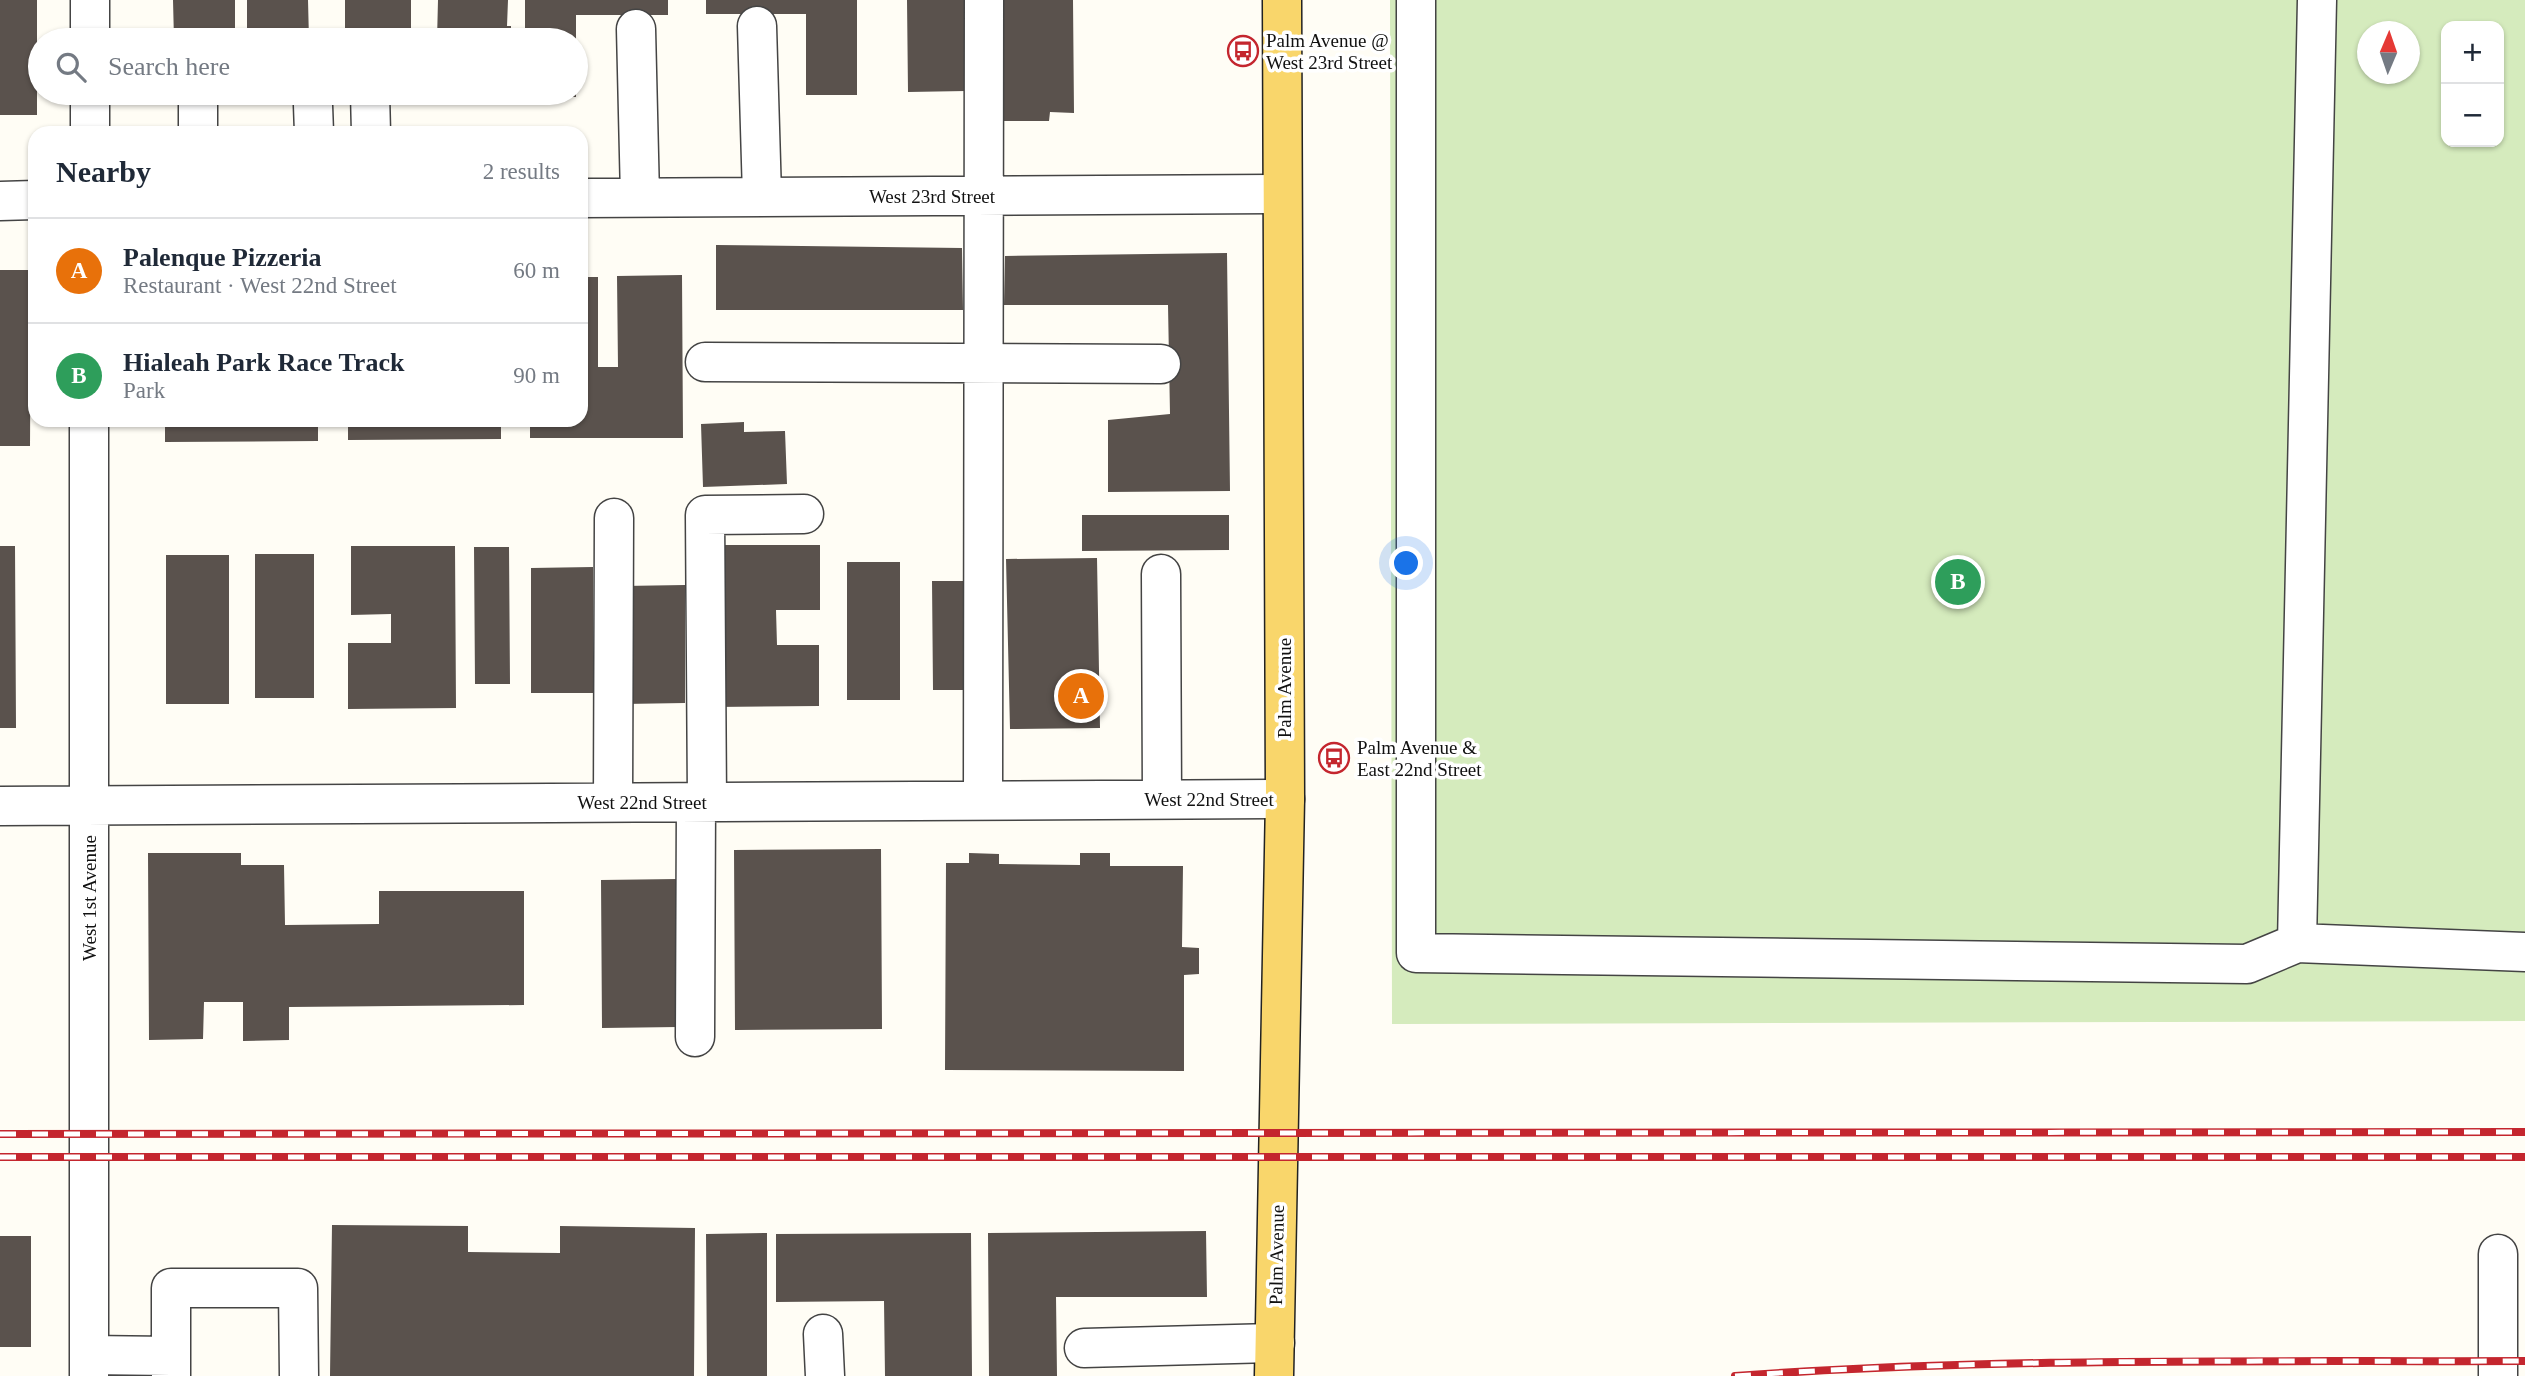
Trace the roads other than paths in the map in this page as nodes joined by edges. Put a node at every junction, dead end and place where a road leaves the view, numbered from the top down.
1 (90, 0) edge
2 (984, 0) edge
3 (1282, 0) edge
4 (1416, 0) edge
5 (2317, 0) edge
6 (757, 26) dead end
7 (90, 28) edge
8 (636, 29) dead end
9 (90, 105) edge
10 (370, 105) edge
11 (90, 126) edge
12 (370, 126) edge
13 (1282, 194) junction
14 (985, 195) junction
15 (762, 196) junction
16 (640, 197) junction
17 (588, 198) edge
18 (28, 200) edge
19 (0, 201) edge
20 (705, 362) dead end
21 (984, 363) junction
22 (1161, 365) dead end
23 (89, 427) edge
24 (804, 514) dead end
25 (614, 518) dead end
26 (1161, 574) dead end
27 (1162, 799) junction
28 (1285, 799) junction
29 (983, 800) junction
30 (613, 802) junction
31 (701, 802) junction
32 (89, 805) junction
33 (0, 806) edge
34 (2297, 943) junction
35 (2525, 952) edge
36 (695, 1037) dead end
37 (2498, 1254) dead end
38 (2525, 1290) edge
39 (2499, 1323) junction
40 (824, 1334) dead end
41 (1084, 1348) dead end
42 (1274, 1359) edge
43 (89, 1365) edge
44 (171, 1366) edge
45 (299, 1376) edge
46 (825, 1376) edge
47 (2498, 1376) edge

1 - 7 street
2 - 14 street
3 - 13 main road, Palm Avenue
4 - 34 street
5 - 34 street
6 - 15 street
8 - 16 street
9 - 11 street
10 - 12 street
13 - 14 street, West 23rd Street
13 - 28 main road, Palm Avenue
14 - 15 street, West 23rd Street
14 - 21 street
15 - 16 street, West 23rd Street
16 - 17 street, West 23rd Street
18 - 19 street
20 - 21 street
21 - 22 street
21 - 29 street
23 - 32 street, West 1st Avenue
24 - 31 street
25 - 30 street
26 - 27 street
27 - 28 street, West 22nd Street
27 - 29 street, West 22nd Street
28 - 42 main road, Palm Avenue
29 - 31 street, West 22nd Street
30 - 31 street, West 22nd Street
30 - 32 street, West 22nd Street
31 - 36 street
32 - 33 street, West 22nd Street
32 - 43 street, West 1st Avenue
34 - 35 street
37 - 39 street
38 - 39 street
39 - 47 street
40 - 46 street
41 - 42 street
43 - 44 street
44 - 45 street

